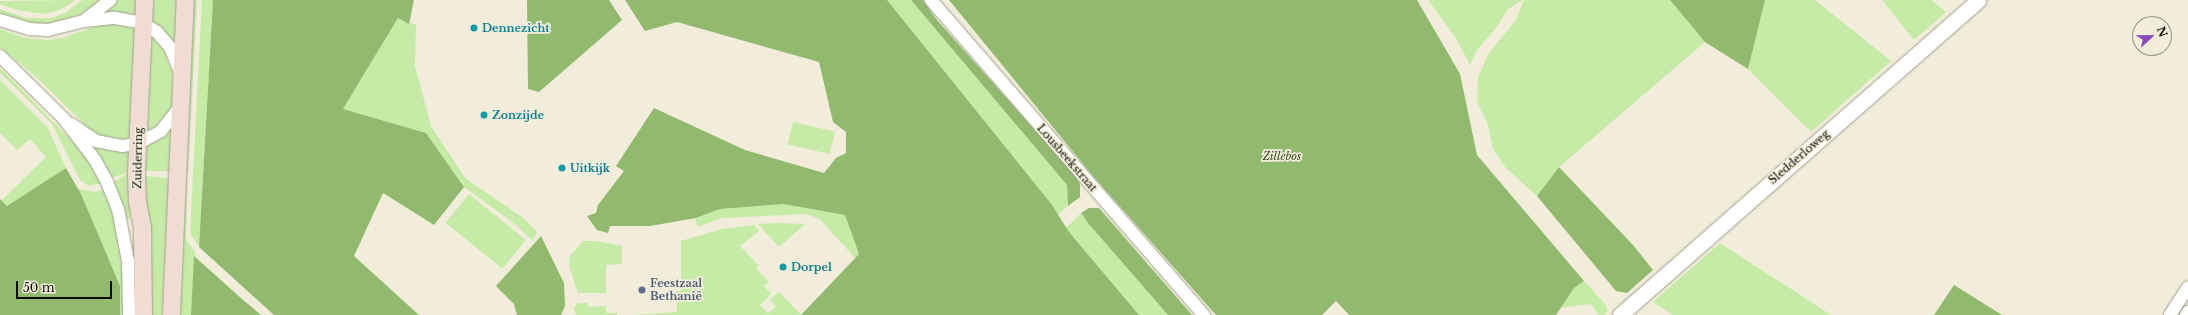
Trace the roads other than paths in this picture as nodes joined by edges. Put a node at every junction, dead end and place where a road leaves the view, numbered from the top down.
1 (110, 0) edge
2 (144, 0) edge
3 (185, 0) edge
4 (931, 0) edge
5 (1978, 0) edge
6 (0, 20) edge
7 (84, 21) junction
8 (142, 23) junction
9 (0, 56) edge
10 (181, 75) junction
11 (180, 107) junction
12 (64, 119) junction
13 (137, 144) junction
14 (2188, 287) edge
15 (2188, 312) edge
16 (130, 315) edge
17 (143, 315) edge
18 (171, 315) edge
19 (1204, 315) edge
20 (1620, 315) edge
21 (2170, 315) edge
22 (2186, 315) edge

1 - 7 street
2 - 8 main road, Zuiderring
3 - 10 main road
4 - 19 street, Lousbeekstraat
5 - 20 street, Sledderloweg
6 - 7 street
7 - 8 street
8 - 10 street
8 - 13 main road, Zuiderring
9 - 12 street
10 - 11 main road
11 - 13 street
11 - 18 main road
12 - 13 street
12 - 16 street
13 - 17 main road, Zuiderring
14 - 21 street
15 - 22 street

